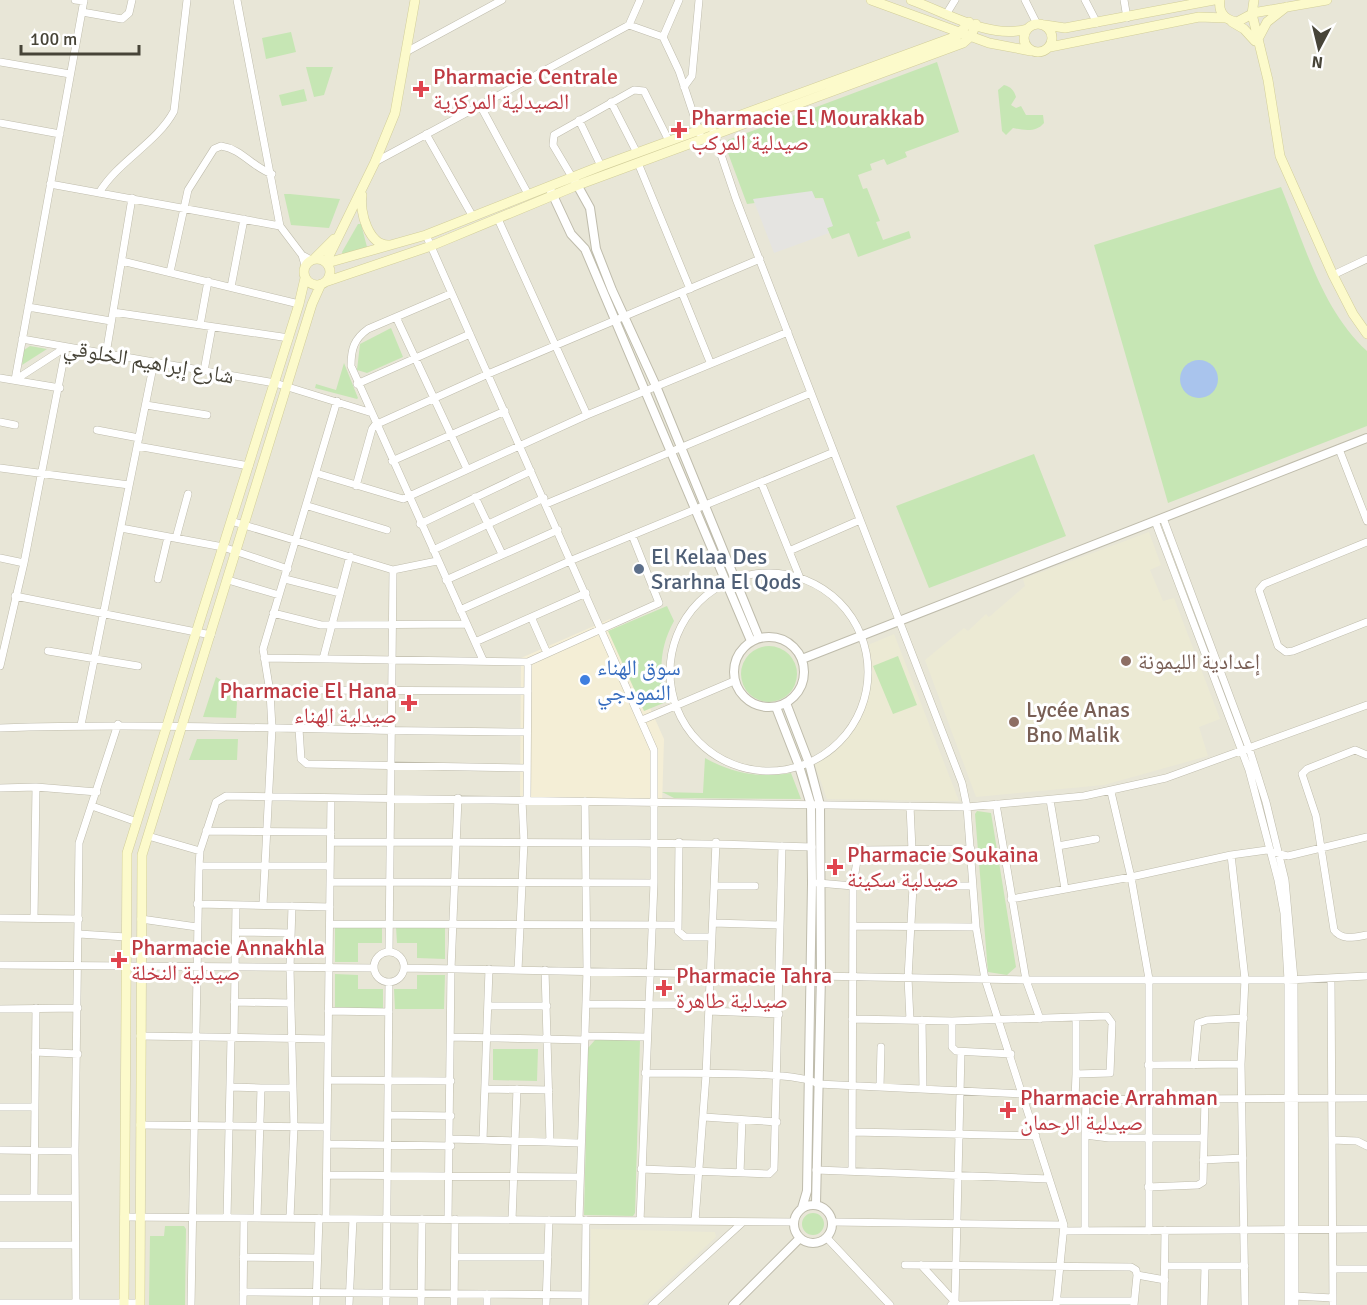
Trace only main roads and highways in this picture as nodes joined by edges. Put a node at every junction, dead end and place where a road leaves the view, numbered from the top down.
1 (415, 0) edge
2 (871, 0) edge
3 (911, 0) edge
4 (1200, 0) edge
5 (1214, 0) edge
6 (1220, 0) edge
7 (1254, 0) edge
8 (1327, 0) edge
9 (1290, 5) junction
10 (1188, 7) junction
11 (1253, 13) junction
12 (1229, 20) junction
13 (973, 23) junction
14 (1041, 25) junction
15 (1027, 29) junction
16 (966, 35) junction
17 (1257, 44) junction
18 (954, 46) junction
19 (1002, 46) junction
20 (1050, 47) junction
21 (1031, 51) junction
22 (713, 130) junction
23 (700, 135) junction
24 (637, 158) junction
25 (575, 181) junction
26 (364, 186) junction
27 (340, 233) junction
28 (406, 241) junction
29 (308, 260) junction
30 (326, 263) junction
31 (305, 278) junction
32 (323, 283) junction
33 (1367, 334) edge
34 (124, 1304) edge
35 (140, 1304) edge

1 - 26 main road
2 - 16 main road
3 - 13 main road
4 - 10 main road
5 - 10 main road
6 - 12 main road
7 - 11 main road
8 - 9 main road
9 - 11 main road
9 - 17 main road
10 - 14 main road
11 - 12 main road
11 - 17 main road
12 - 17 main road
12 - 20 main road
13 - 15 main road
13 - 16 main road
14 - 15 main road
14 - 20 main road
15 - 21 main road
16 - 18 main road
16 - 19 main road
16 - 22 main road
17 - 33 main road
18 - 19 main road
18 - 22 main road
19 - 21 main road
20 - 21 main road
22 - 23 main road
23 - 24 main road
23 - 24 main road
24 - 25 main road
24 - 25 main road
25 - 28 main road
25 - 32 main road
26 - 27 main road
26 - 28 main road
27 - 29 main road
27 - 30 main road
28 - 30 main road
29 - 30 main road
29 - 31 main road
30 - 32 main road
31 - 32 main road
31 - 34 main road
32 - 35 main road

